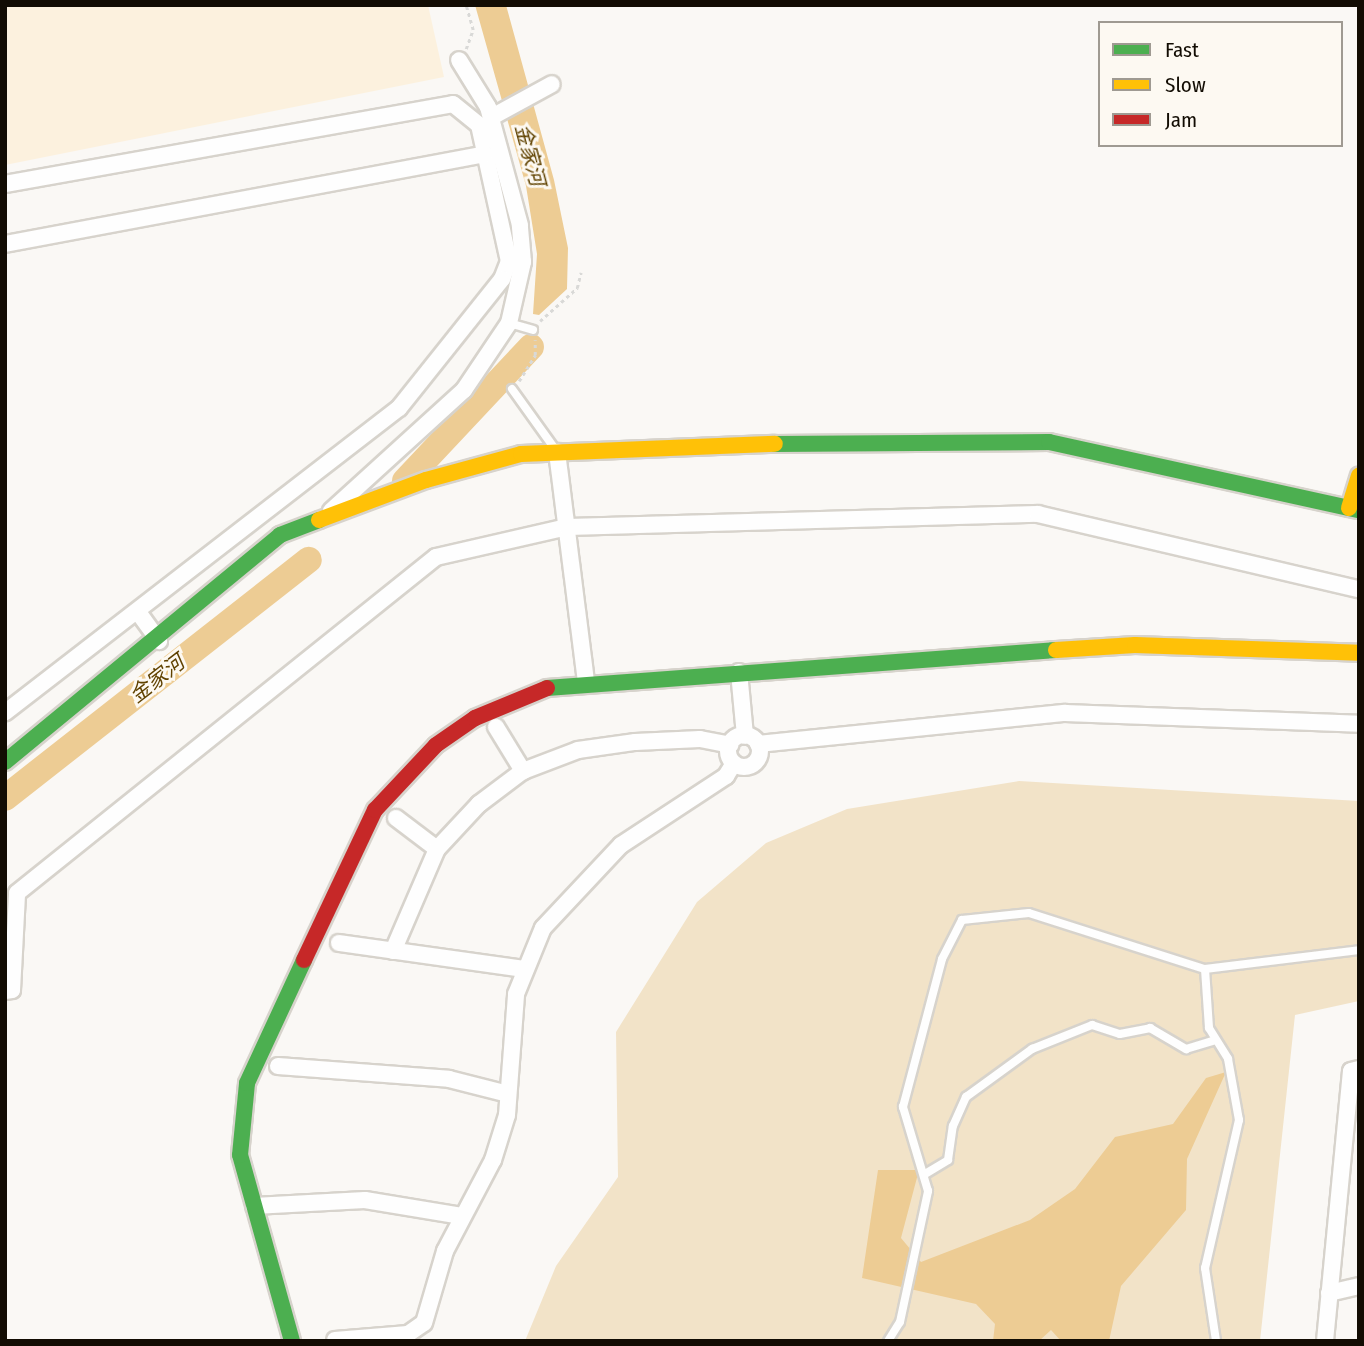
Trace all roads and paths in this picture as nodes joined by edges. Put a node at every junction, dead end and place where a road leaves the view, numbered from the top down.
1 (466, 5) edge
2 (459, 60) joint
3 (552, 84) dead end
4 (498, 114) junction
5 (485, 154) junction
6 (5, 184) edge
7 (5, 244) edge
8 (509, 323) junction
9 (534, 330) dead end
10 (512, 389) dead end
11 (557, 452) junction
12 (1359, 476) edge
13 (1354, 509) edge
14 (263, 514) junction
15 (321, 519) junction
16 (567, 527) junction
17 (280, 536) junction
18 (1359, 589) edge
19 (138, 612) junction
20 (159, 641) junction
21 (1359, 653) edge
22 (739, 671) junction
23 (586, 680) junction
24 (5, 713) edge
25 (1359, 724) edge
26 (496, 727) dead end
27 (752, 740) junction
28 (730, 746) junction
29 (5, 762) edge
30 (734, 763) junction
31 (523, 771) junction
32 (396, 818) dead end
33 (437, 849) junction
34 (340, 943) dead end
35 (1359, 950) edge
36 (393, 951) junction
37 (525, 969) junction
38 (1205, 969) junction
39 (5, 991) edge
40 (1213, 1041) junction
41 (278, 1066) dead end
42 (1359, 1069) edge
43 (509, 1094) junction
44 (1351, 1155) edge
45 (925, 1174) junction
46 (254, 1206) junction
47 (462, 1216) junction
48 (1359, 1286) edge
49 (1329, 1293) junction
50 (335, 1340) edge
51 (292, 1341) edge
52 (888, 1341) edge
53 (1216, 1341) edge
54 (1325, 1341) edge

1 - 2 path
2 - 4 street
3 - 4 street
4 - 8 street
5 - 6 street
5 - 7 street
5 - 14 street
8 - 9 lane
8 - 15 street
10 - 11 lane
11 - 13 street
11 - 15 street
11 - 16 street
12 - 13 street
14 - 17 street
14 - 19 street
15 - 17 street
16 - 18 street
16 - 23 street
16 - 39 street
17 - 20 street
19 - 20 street
19 - 24 street
20 - 29 street
21 - 22 street
22 - 23 street
22 - 27 street
23 - 46 street
25 - 27 street
26 - 31 street
27 - 28 street
27 - 30 street
28 - 30 street
28 - 31 street
30 - 37 street
31 - 33 street
32 - 33 street
33 - 36 street
34 - 36 street
35 - 38 lane
36 - 37 street
37 - 43 street
38 - 40 lane
38 - 45 lane
40 - 45 lane
40 - 53 lane
41 - 43 street
42 - 44 street
43 - 47 street
44 - 49 street
45 - 52 lane
46 - 47 street
46 - 51 street
47 - 50 street
48 - 49 street
49 - 54 street

